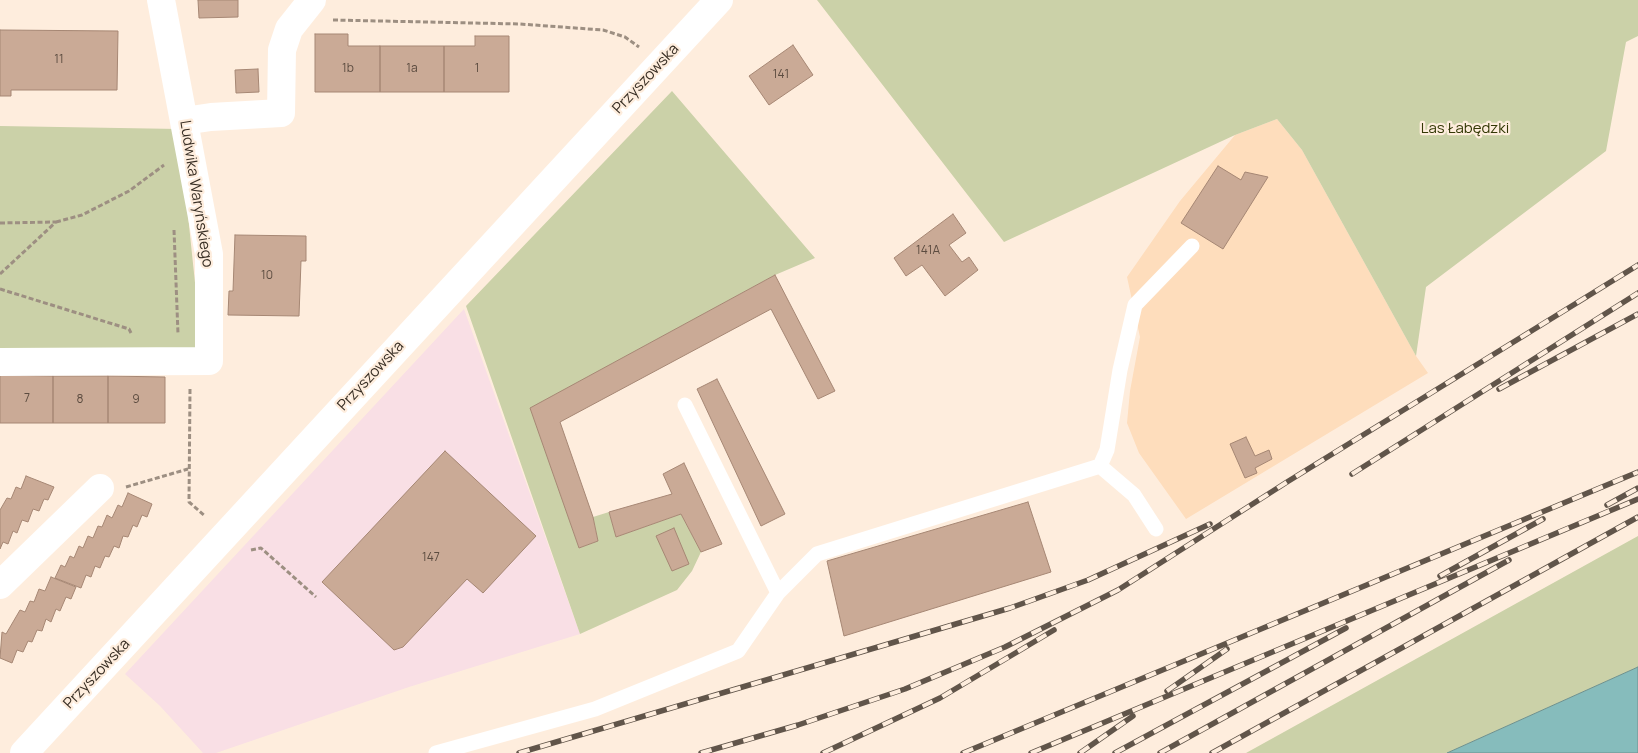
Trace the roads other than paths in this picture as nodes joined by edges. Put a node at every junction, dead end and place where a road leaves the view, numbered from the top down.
1 (161, 0) edge
2 (719, 0) edge
3 (304, 10) edge
4 (184, 121) junction
5 (1192, 246) dead end
6 (0, 362) edge
7 (686, 405) dead end
8 (1100, 466) junction
9 (100, 488) dead end
10 (1156, 528) dead end
11 (0, 585) edge
12 (778, 593) junction
13 (24, 753) edge
14 (436, 753) edge

1 - 4 street, Ludwika Waryńskiego
2 - 13 street, Przyszowska
3 - 4 street
4 - 6 street, Ludwika Waryńskiego
5 - 8 lane
7 - 12 lane
8 - 10 lane
8 - 12 lane
9 - 11 street
12 - 14 lane

